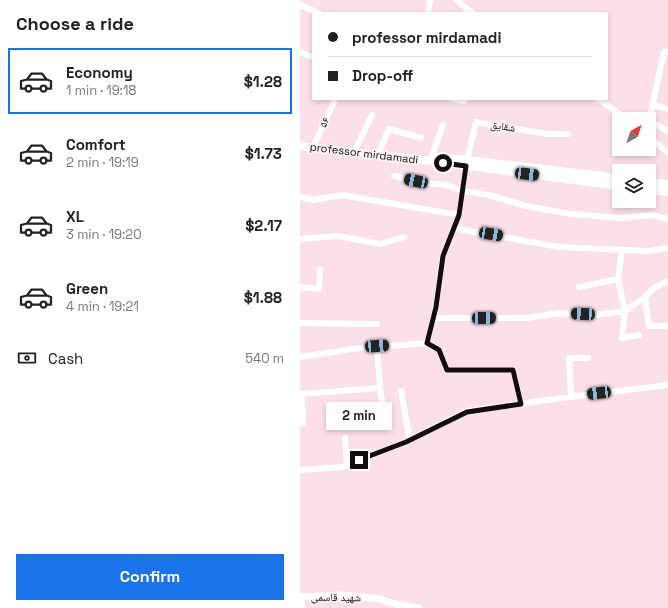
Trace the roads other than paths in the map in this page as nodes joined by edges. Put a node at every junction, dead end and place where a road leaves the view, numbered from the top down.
1 (430, 0) edge
2 (457, 0) edge
3 (300, 5) edge
4 (317, 12) edge
5 (428, 12) edge
6 (472, 12) edge
7 (300, 52) edge
8 (668, 52) edge
9 (312, 58) edge
10 (458, 100) edge
11 (599, 100) edge
12 (464, 101) dead end
13 (334, 102) dead end
14 (652, 105) junction
15 (668, 109) edge
16 (617, 112) edge
17 (651, 112) edge
18 (372, 115) dead end
19 (443, 125) dead end
20 (656, 125) edge
21 (668, 131) edge
22 (568, 134) dead end
23 (421, 138) dead end
24 (300, 141) edge
25 (314, 143) junction
26 (656, 143) edge
27 (300, 146) edge
28 (356, 148) junction
29 (380, 150) junction
30 (668, 153) edge
31 (432, 156) junction
32 (466, 163) junction
33 (394, 176) dead end
34 (612, 177) edge
35 (656, 183) edge
36 (668, 184) edge
37 (612, 185) edge
38 (463, 191) junction
39 (656, 191) edge
40 (668, 192) edge
41 (300, 197) edge
42 (459, 215) junction
43 (668, 219) edge
44 (453, 228) junction
45 (404, 237) dead end
46 (300, 239) edge
47 (668, 248) edge
48 (622, 250) junction
49 (320, 269) dead end
50 (618, 279) junction
51 (668, 281) edge
52 (579, 286) dead end
53 (300, 287) edge
54 (646, 297) junction
55 (625, 311) junction
56 (433, 318) junction
57 (300, 323) edge
58 (377, 324) dead end
59 (668, 326) edge
60 (639, 336) dead end
61 (427, 343) junction
62 (377, 346) junction
63 (300, 357) edge
64 (588, 358) dead end
65 (668, 385) edge
66 (380, 388) junction
67 (401, 391) dead end
68 (301, 394) edge
69 (572, 396) junction
70 (521, 404) junction
71 (303, 423) dead end
72 (386, 427) dead end
73 (345, 438) dead end
74 (410, 440) junction
75 (347, 465) junction
76 (300, 470) edge
77 (301, 597) edge
78 (391, 605) edge
79 (303, 608) edge
80 (419, 608) edge

1 - 5 street
2 - 6 street
3 - 4 street
7 - 9 street
8 - 14 street
10 - 12 street
11 - 16 street
13 - 25 street, ۵۶
14 - 15 street
14 - 17 street
18 - 28 street
19 - 31 street
20 - 21 street
22 - 32 street, شقایق
23 - 29 street
24 - 25 main road, professor mirdamadi
25 - 28 main road, professor mirdamadi
26 - 30 street
27 - 32 main road, professor mirdamadi
28 - 29 main road, professor mirdamadi
29 - 31 main road, professor mirdamadi
31 - 32 main road, professor mirdamadi
32 - 34 main road, professor mirdamadi
32 - 37 main road, professor mirdamadi
32 - 38 street
33 - 38 street
35 - 36 main road
38 - 42 street
38 - 43 street
39 - 40 main road
41 - 42 street
42 - 44 street
44 - 48 street
44 - 56 street
45 - 46 street
47 - 48 street
48 - 50 street
49 - 53 street
50 - 52 street
50 - 55 street
51 - 54 street
54 - 55 street
54 - 59 street
55 - 56 street
55 - 60 street
56 - 61 street
57 - 58 street
61 - 62 street
61 - 70 street
62 - 63 street
62 - 66 street
64 - 69 street
65 - 69 street
66 - 68 street
66 - 72 street
67 - 74 street
68 - 71 street
69 - 70 street
70 - 74 street
73 - 75 street
74 - 75 street
75 - 76 street
77 - 78 street, شهید قاسمی
77 - 79 street
78 - 80 street, شهید قاسمی

